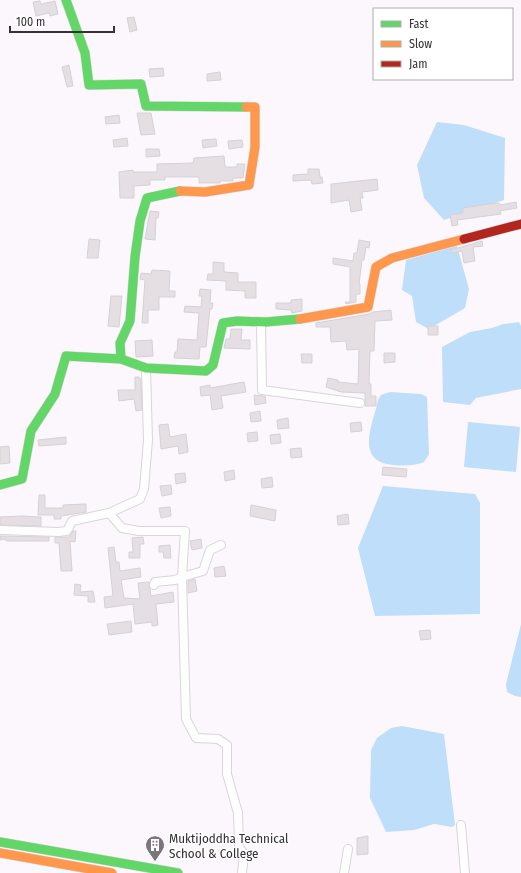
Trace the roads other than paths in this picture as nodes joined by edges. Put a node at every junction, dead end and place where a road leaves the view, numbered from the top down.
1 (66, 0) edge
2 (521, 224) edge
3 (261, 322) junction
4 (121, 359) junction
5 (146, 368) junction
6 (360, 403) dead end
7 (0, 485) edge
8 (109, 513) junction
9 (0, 530) edge
10 (221, 545) dead end
11 (182, 576) junction
12 (154, 585) dead end
13 (461, 825) dead end
14 (0, 842) edge
15 (348, 849) dead end
16 (0, 853) edge
17 (112, 873) edge
18 (178, 873) edge
19 (242, 873) edge
20 (344, 873) edge
21 (465, 873) edge

1 - 4 street
2 - 3 street
3 - 5 street
3 - 6 street
4 - 5 street
4 - 7 street
5 - 8 street
8 - 9 street
8 - 11 street
10 - 11 street
11 - 12 street
11 - 19 street
13 - 21 street
14 - 18 street
15 - 20 street
16 - 17 street

